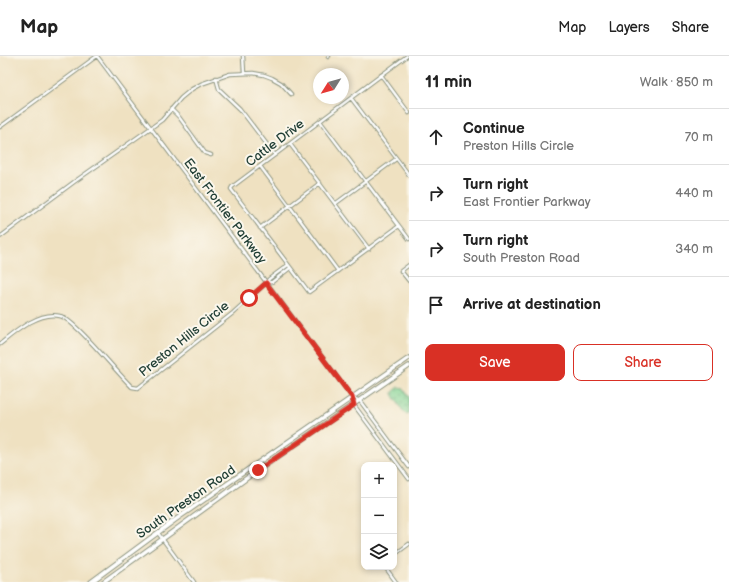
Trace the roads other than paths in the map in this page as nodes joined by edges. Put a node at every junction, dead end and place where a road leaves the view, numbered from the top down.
1 (97, 56) edge
2 (243, 56) edge
3 (407, 56) edge
4 (244, 73) junction
5 (381, 75) junction
6 (216, 78) junction
7 (291, 94) dead end
8 (351, 98) junction
9 (171, 109) junction
10 (409, 112) edge
11 (320, 121) junction
12 (0, 127) edge
13 (151, 128) junction
14 (290, 144) junction
15 (211, 155) dead end
16 (275, 155) junction
17 (396, 159) junction
18 (260, 166) junction
19 (409, 175) edge
20 (366, 181) junction
21 (320, 183) junction
22 (335, 204) junction
23 (289, 206) junction
24 (399, 226) junction
25 (260, 228) junction
26 (0, 237) edge
27 (409, 239) edge
28 (369, 249) junction
29 (288, 265) junction
30 (409, 265) edge
31 (290, 268) junction
32 (338, 271) junction
33 (409, 281) edge
34 (266, 283) junction
35 (0, 344) edge
36 (409, 358) edge
37 (409, 366) edge
38 (352, 397) junction
39 (360, 401) junction
40 (354, 405) junction
41 (409, 467) edge
42 (409, 479) edge
43 (158, 533) junction
44 (162, 538) junction
45 (408, 545) edge
46 (409, 551) edge
47 (397, 553) edge
48 (387, 570) edge
49 (92, 582) edge
50 (103, 582) edge
51 (194, 582) edge
52 (396, 582) edge

1 - 12 street
1 - 13 street, East Frontier Parkway
2 - 4 street
3 - 5 street, Cattle Drive
4 - 6 street
4 - 7 street
5 - 8 street, Cattle Drive
5 - 10 street
6 - 9 street
6 - 16 street
8 - 11 street, Cattle Drive
8 - 17 street
9 - 13 street
9 - 15 street
11 - 14 street, Cattle Drive
11 - 20 street
13 - 26 street
13 - 34 street, East Frontier Parkway
14 - 16 street, Cattle Drive
14 - 21 street
16 - 18 street, Cattle Drive
17 - 19 street
17 - 20 street
18 - 23 street
18 - 25 street, Cattle Drive
20 - 22 street
20 - 24 street
21 - 22 street
21 - 23 street
22 - 28 street
23 - 25 street
23 - 32 street
24 - 27 street
24 - 28 street
25 - 29 street
28 - 32 street
29 - 31 street
29 - 34 street
30 - 33 street
31 - 32 street
31 - 34 street
34 - 35 street, Preston Hills Circle
34 - 38 street, East Frontier Parkway
36 - 38 main road, South Preston Road
37 - 39 main road, South Preston Road
38 - 39 street
38 - 40 street
38 - 43 main road, South Preston Road
39 - 40 main road, South Preston Road
39 - 41 street
40 - 42 street
40 - 44 main road, South Preston Road
43 - 44 street
43 - 49 main road, South Preston Road
44 - 50 main road, South Preston Road
44 - 51 street
45 - 46 street
45 - 47 street
48 - 52 street

